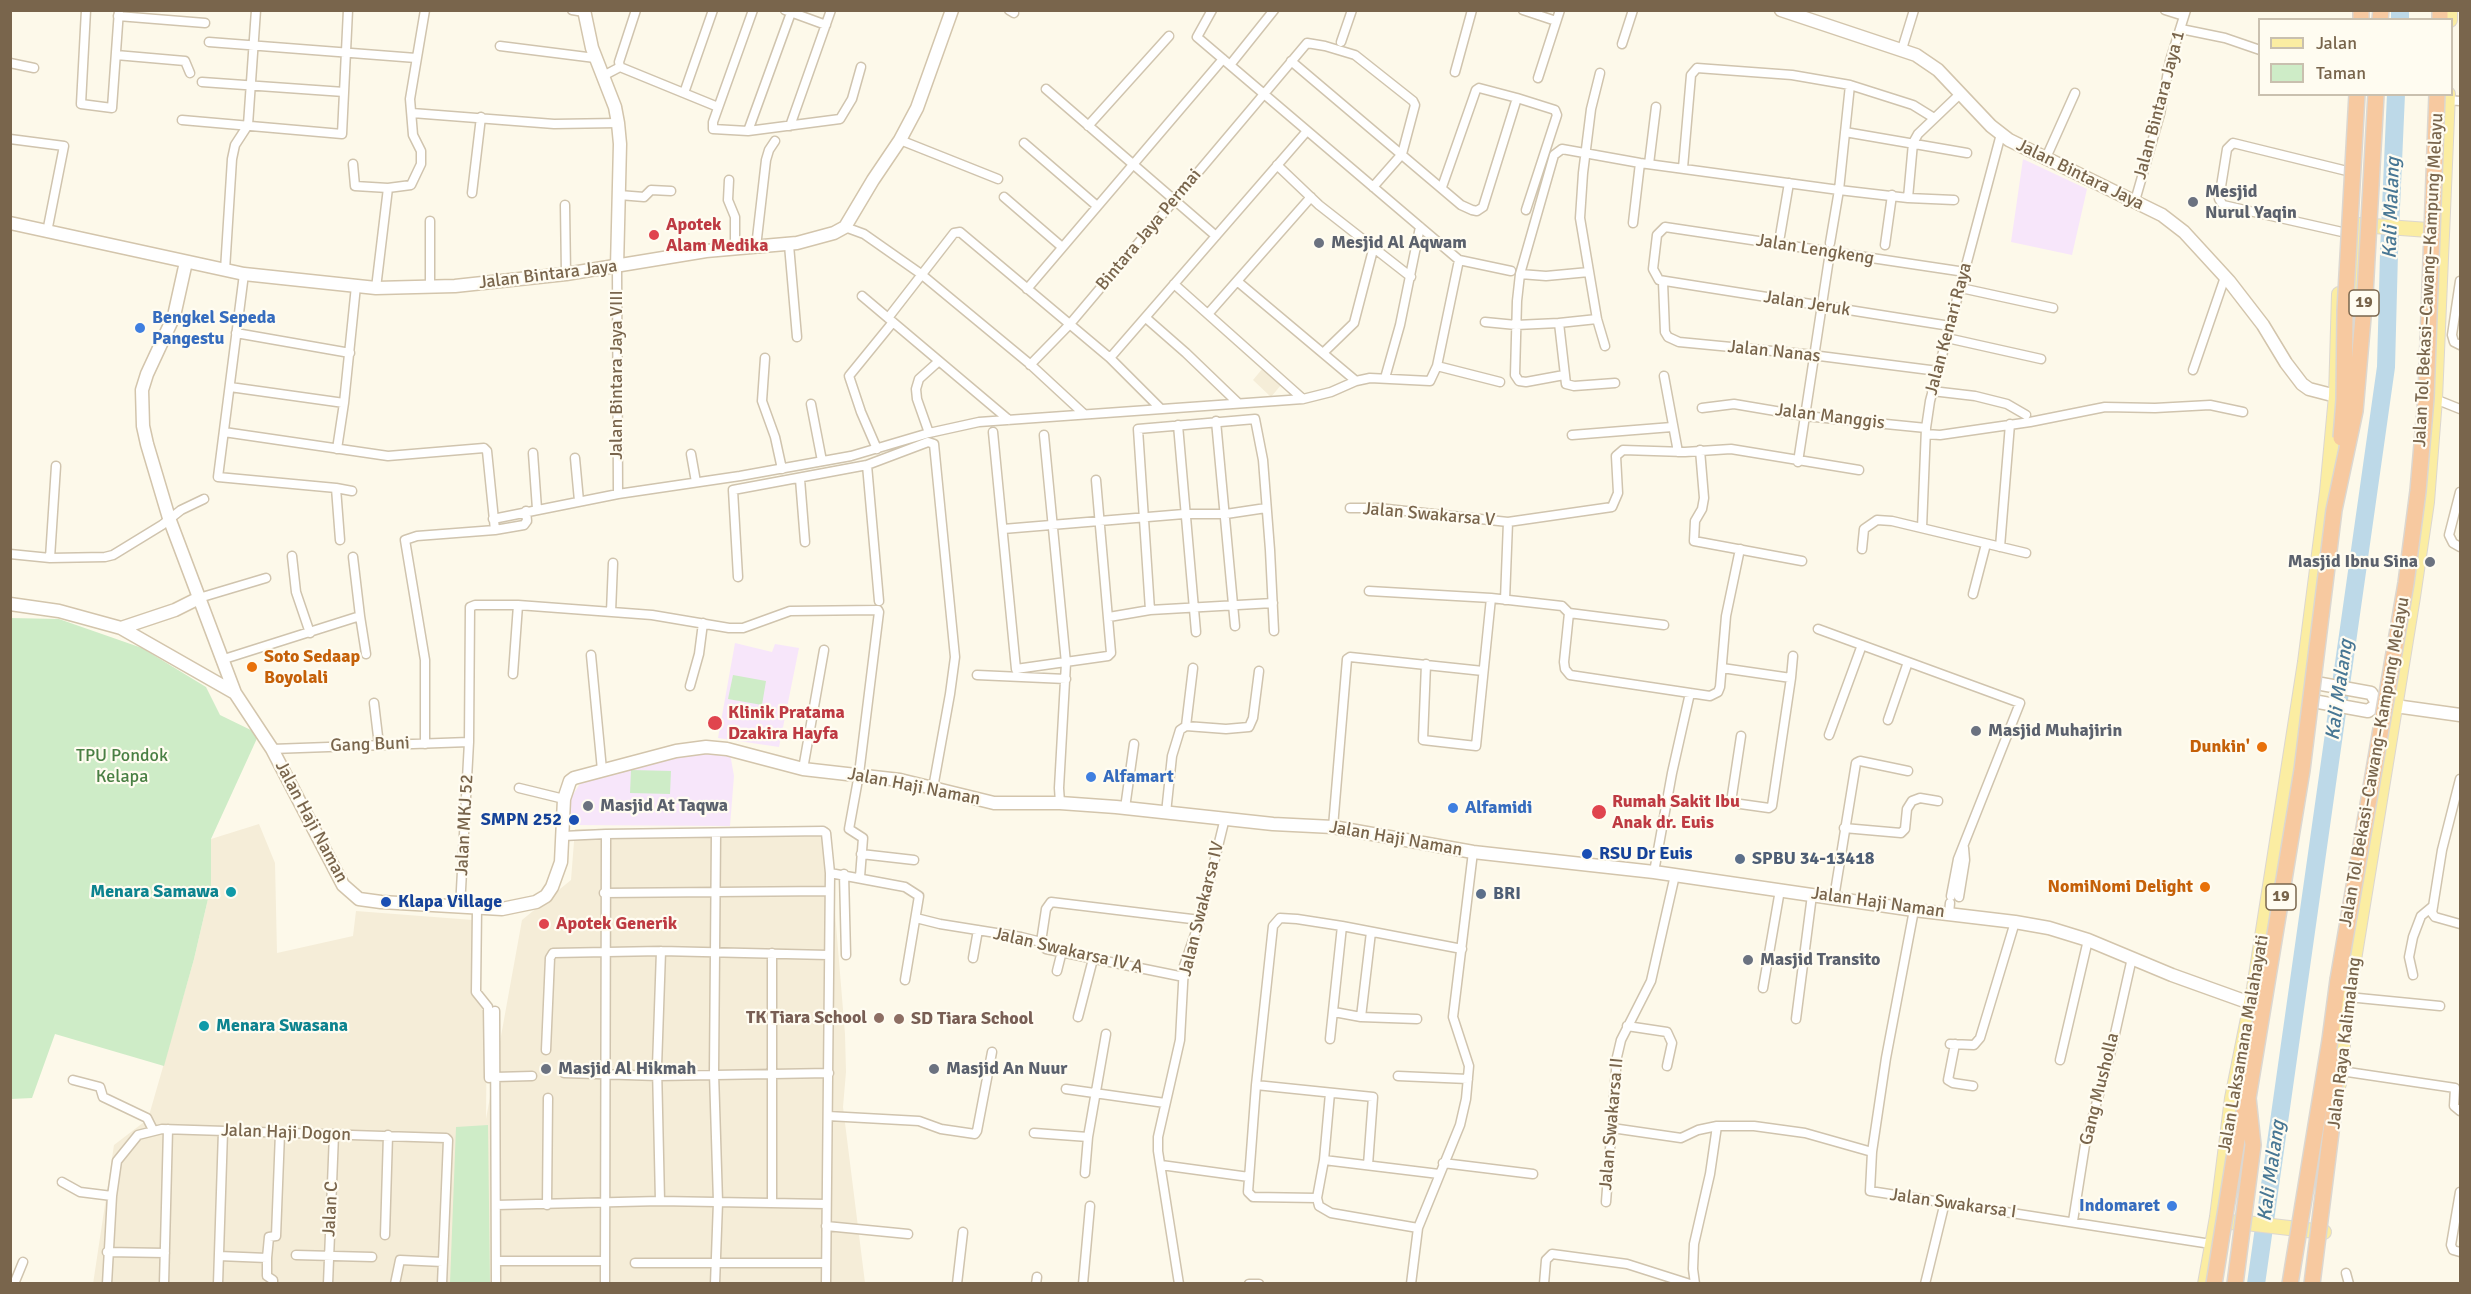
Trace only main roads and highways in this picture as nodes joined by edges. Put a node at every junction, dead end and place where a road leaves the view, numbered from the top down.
1 (2350, 96) edge
2 (2356, 96) edge
3 (2376, 96) edge
4 (2448, 97) edge
5 (2366, 225) junction
6 (2343, 228) junction
7 (2442, 231) junction
8 (2336, 396) junction
9 (2334, 510) junction
10 (2330, 1040) junction
11 (2248, 1098) junction
12 (2220, 1221) junction
13 (2324, 1232) junction
14 (2205, 1284) edge
15 (2214, 1284) edge
16 (2235, 1284) edge
17 (2290, 1284) edge
18 (2314, 1284) edge

1 - 6 main road
2 - 9 highway, bridge
3 - 9 highway, 19, bridge
4 - 7 main road, Jalan Raya Kalimalang
4 - 10 highway, Jalan Tol Bekasi–Cawang–Kampung Melayu, bridge
5 - 6 main road
5 - 7 main road
5 - 8 main road
6 - 8 main road
7 - 13 main road, Jalan Raya Kalimalang
8 - 12 main road, Jalan Laksamana Malahayati
9 - 11 highway, 19, bridge
10 - 17 highway, Jalan Tol Bekasi–Cawang–Kampung Melayu, bridge
10 - 18 highway, bridge
11 - 15 highway, bridge
11 - 16 highway, 19, bridge
12 - 13 main road
12 - 14 main road, Jalan Laksamana Malahayati
13 - 18 main road, Jalan Raya Kalimalang

